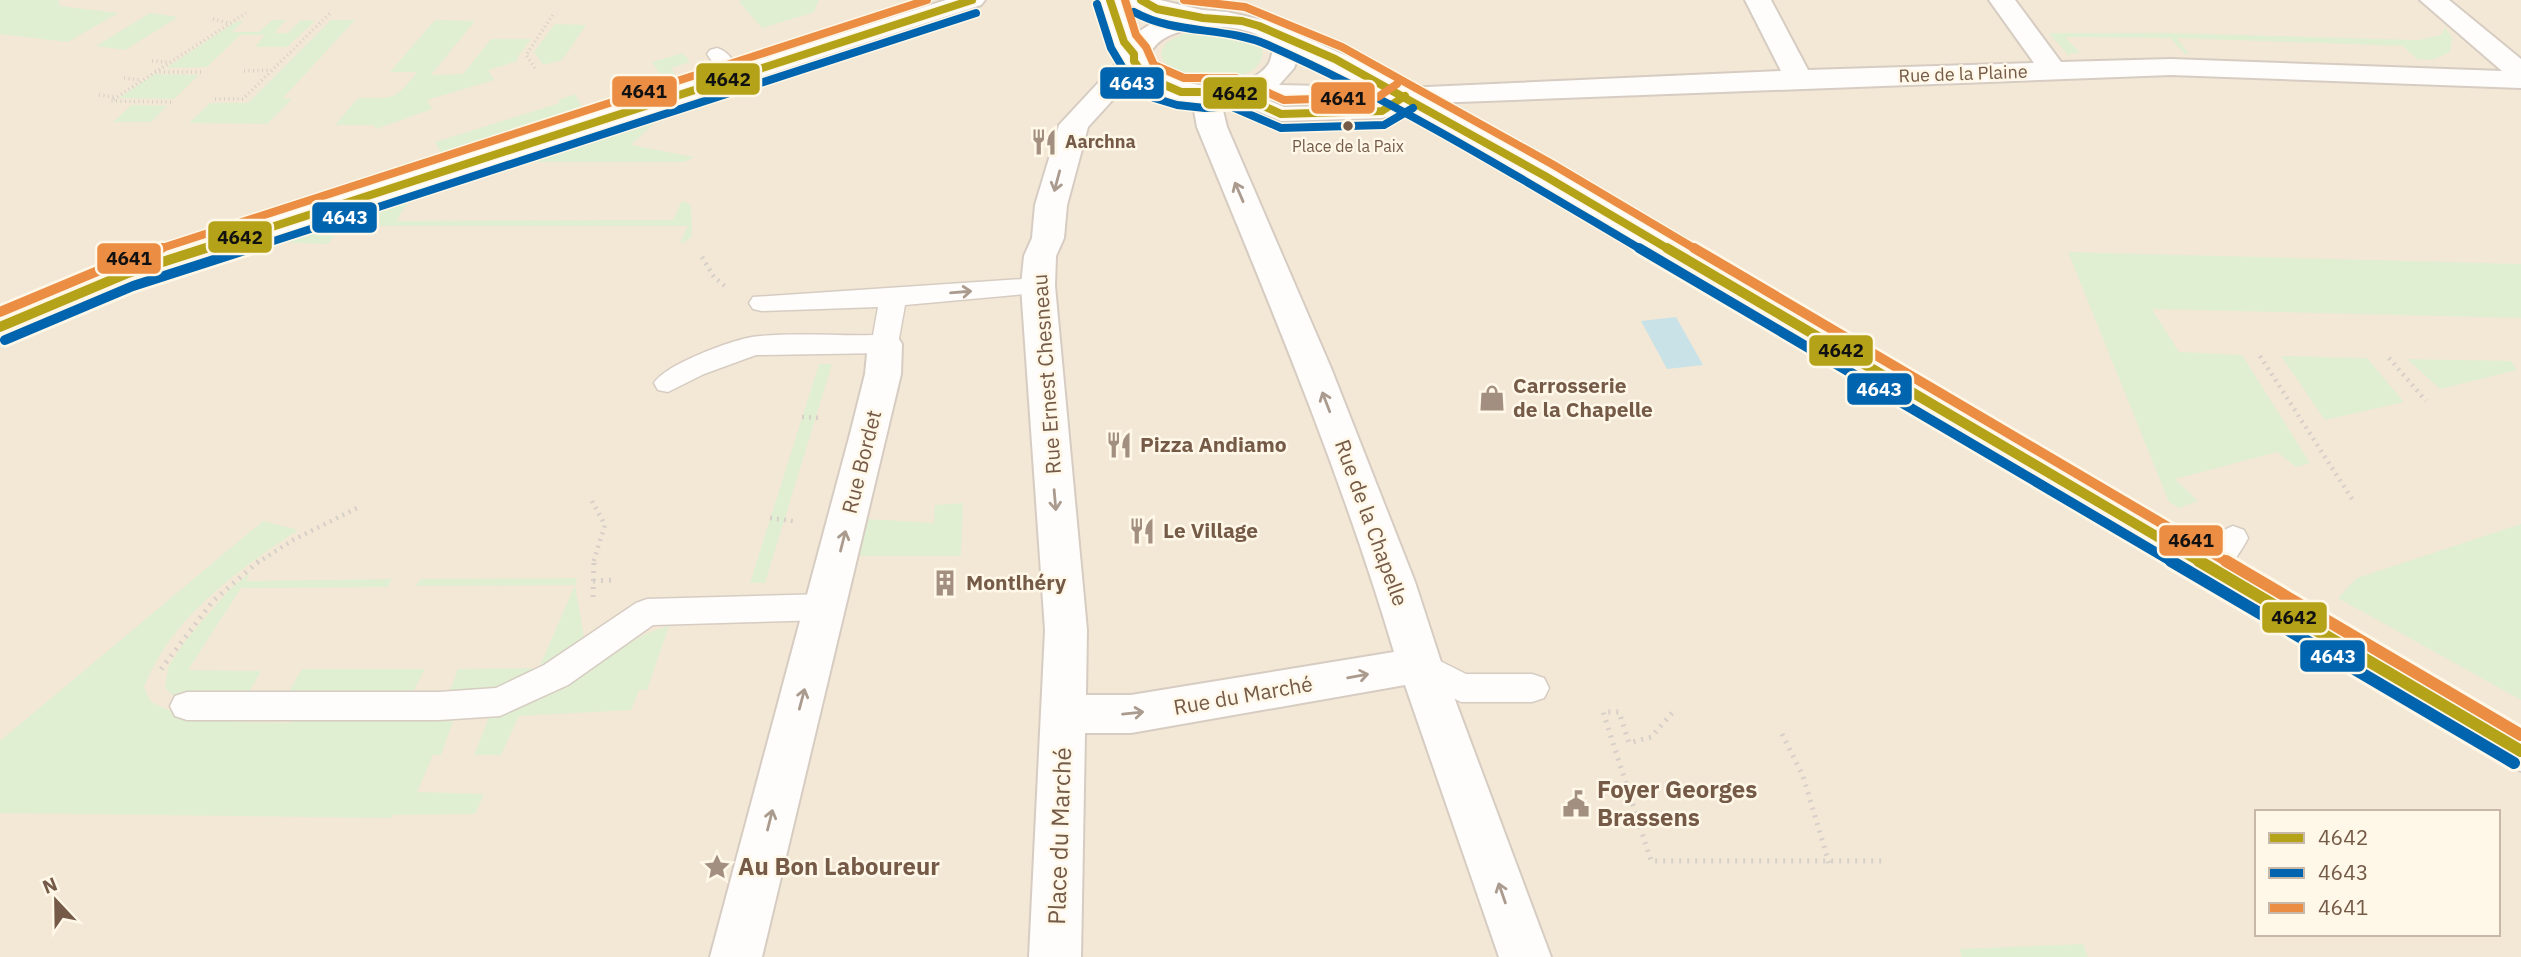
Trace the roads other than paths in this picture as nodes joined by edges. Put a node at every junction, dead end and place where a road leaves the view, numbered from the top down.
1 (972, 0) edge
2 (1110, 0) edge
3 (1141, 0) edge
4 (1758, 0) edge
5 (2002, 0) edge
6 (2433, 0) edge
7 (1203, 18) junction
8 (1273, 34) junction
9 (1134, 58) junction
10 (2053, 71) junction
11 (2521, 73) edge
12 (1799, 79) junction
13 (2521, 80) edge
14 (1233, 92) junction
15 (1205, 94) junction
16 (1405, 96) junction
17 (1038, 286) junction
18 (893, 298) junction
19 (762, 303) dead end
20 (0, 327) edge
21 (885, 344) junction
22 (668, 383) dead end
23 (2233, 538) dead end
24 (2209, 566) junction
25 (827, 607) junction
26 (1420, 665) junction
27 (1532, 688) dead end
28 (187, 706) road end
29 (1065, 715) junction
30 (2521, 751) edge
31 (736, 957) edge
32 (1055, 957) edge
33 (1525, 957) edge

1 - 20 street
2 - 9 street
3 - 7 street
4 - 12 street
5 - 10 street
6 - 11 street
7 - 8 street
7 - 9 street
8 - 14 street
8 - 16 street
9 - 15 street
9 -> 17 street, Rue Ernest Chesneau
10 - 12 street, Rue de la Plaine
10 - 13 street, Rue de la Plaine
12 - 16 street, Rue de la Plaine
14 - 15 street
14 - 16 street, Rue de la Plaine
26 -> 15 street, Rue de la Chapelle
16 - 24 street
18 -> 17 lane
17 -> 29 street, Rue Ernest Chesneau
18 - 19 lane
18 - 21 lane, Rue Bordet
21 - 22 lane
25 -> 21 street, Rue Bordet
23 - 24 lane
24 - 30 street
25 - 28 lane
31 -> 25 street, Rue Bordet
26 - 27 lane
29 -> 26 street, Rue du Marché
33 -> 26 street, Rue de la Chapelle
29 - 32 street, Place du Marché

